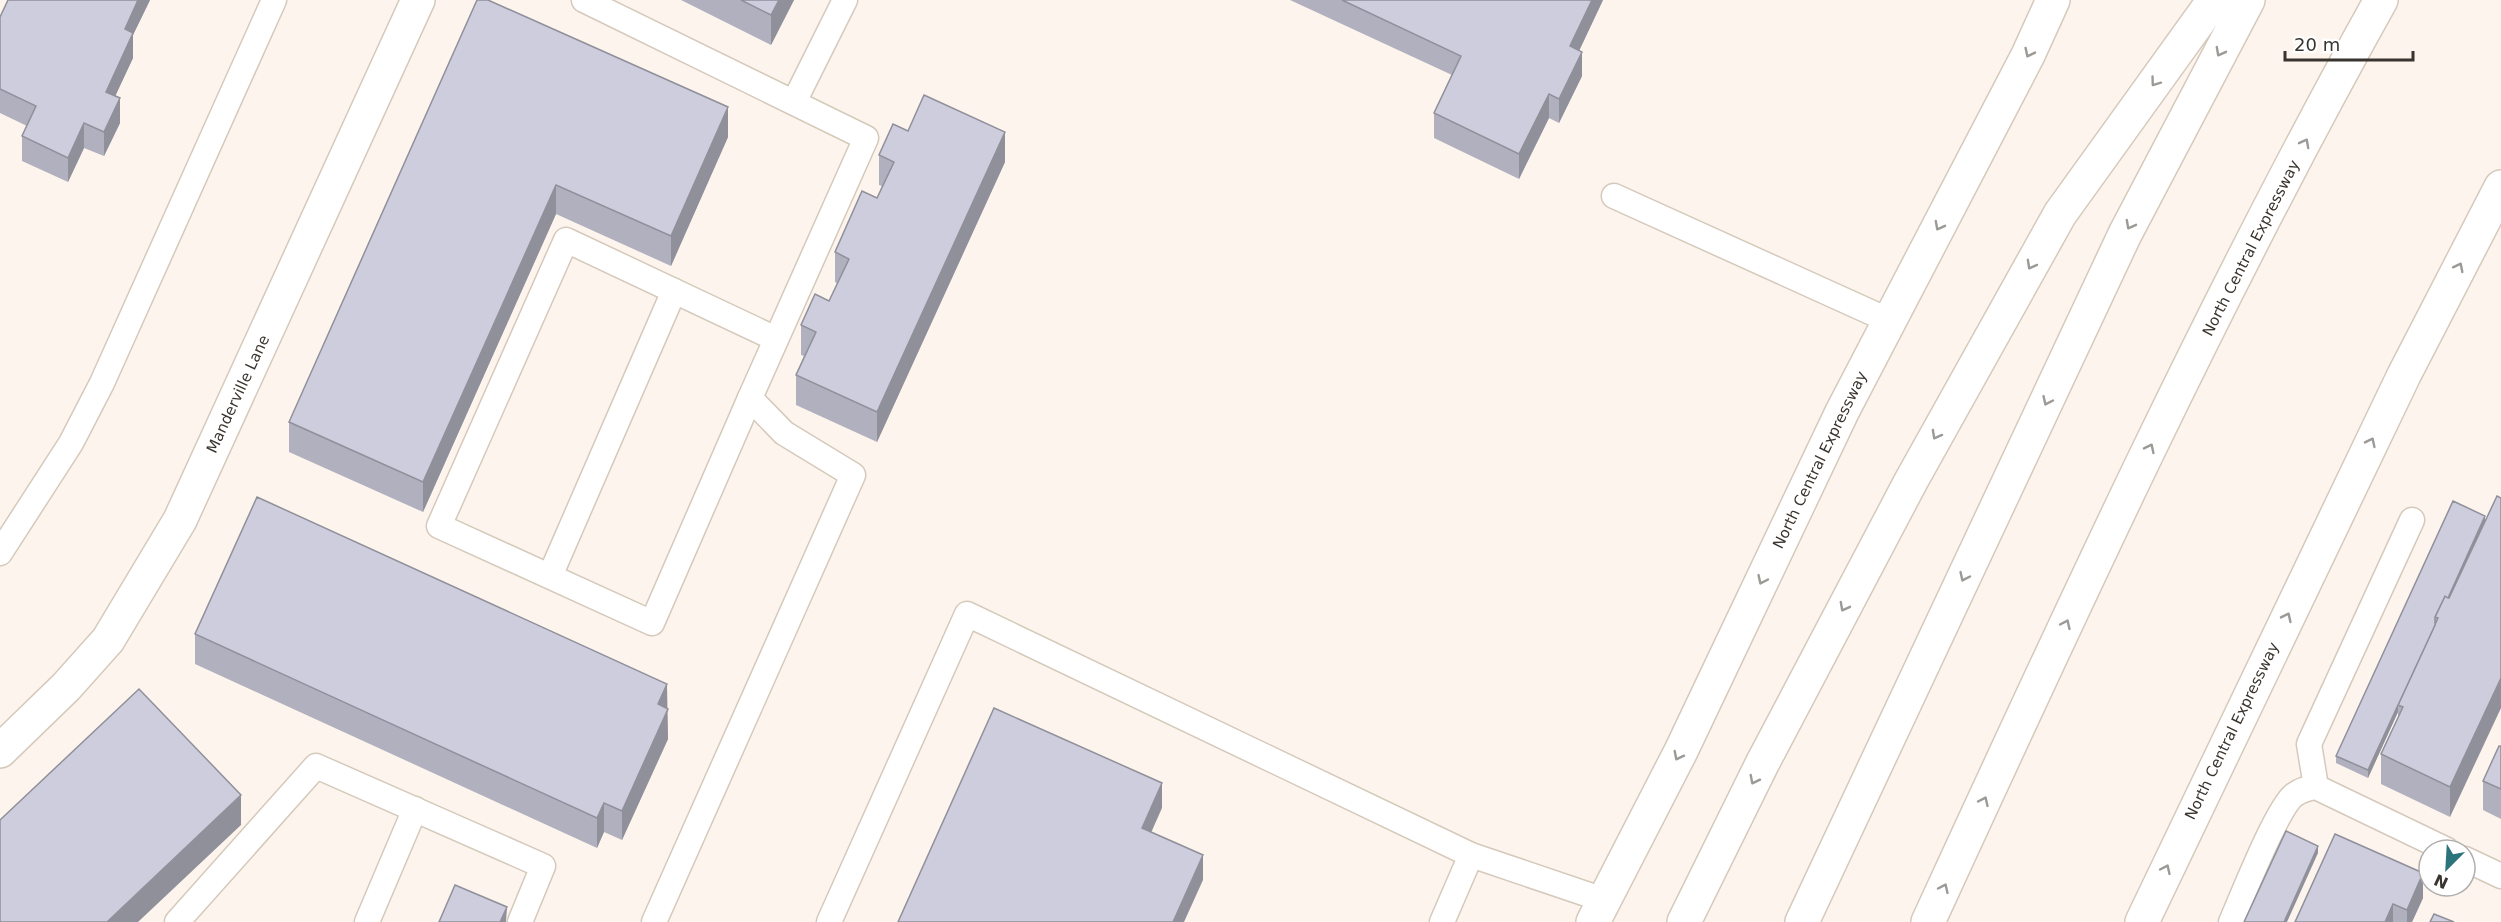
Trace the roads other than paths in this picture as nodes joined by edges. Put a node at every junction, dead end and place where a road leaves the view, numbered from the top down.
1 (274, 0) edge
2 (418, 0) edge
3 (584, 0) edge
4 (845, 0) edge
5 (2053, 0) edge
6 (2214, 0) edge
7 (2248, 0) edge
8 (2381, 0) edge
9 (794, 102) junction
10 (2501, 187) edge
11 (1614, 196) dead end
12 (674, 291) junction
13 (1890, 321) junction
14 (776, 339) junction
15 (750, 398) junction
16 (2412, 520) dead end
17 (0, 553) edge
18 (550, 576) junction
19 (0, 751) edge
20 (2316, 787) junction
21 (415, 809) junction
22 (2422, 838) edge
23 (1471, 855) junction
24 (2477, 865) edge
25 (2501, 876) edge
26 (1598, 911) edge
27 (177, 922) edge
28 (367, 922) edge
29 (520, 922) edge
30 (654, 922) edge
31 (829, 922) edge
32 (1442, 922) edge
33 (1684, 922) edge
34 (1802, 922) edge
35 (1928, 922) edge
36 (2142, 922) edge
37 (2231, 922) edge

1 - 17 lane
2 - 19 main road, Manderville Lane
3 - 9 lane
4 - 9 lane
5 -> 13 main road, North Central Expressway
6 -> 33 main road
7 -> 34 main road
35 -> 8 main road, North Central Expressway
9 - 14 lane
36 -> 10 main road, North Central Expressway
11 - 13 lane
12 - 14 lane
12 - 18 lane
12 - 18 lane
13 -> 26 main road, North Central Expressway
14 - 15 lane
15 - 18 lane
15 - 30 lane
16 - 20 lane
20 - 22 lane
20 - 37 lane
21 - 27 lane
21 - 28 lane
21 - 29 lane
23 - 26 lane
23 - 31 lane
23 - 32 lane
24 - 25 lane

